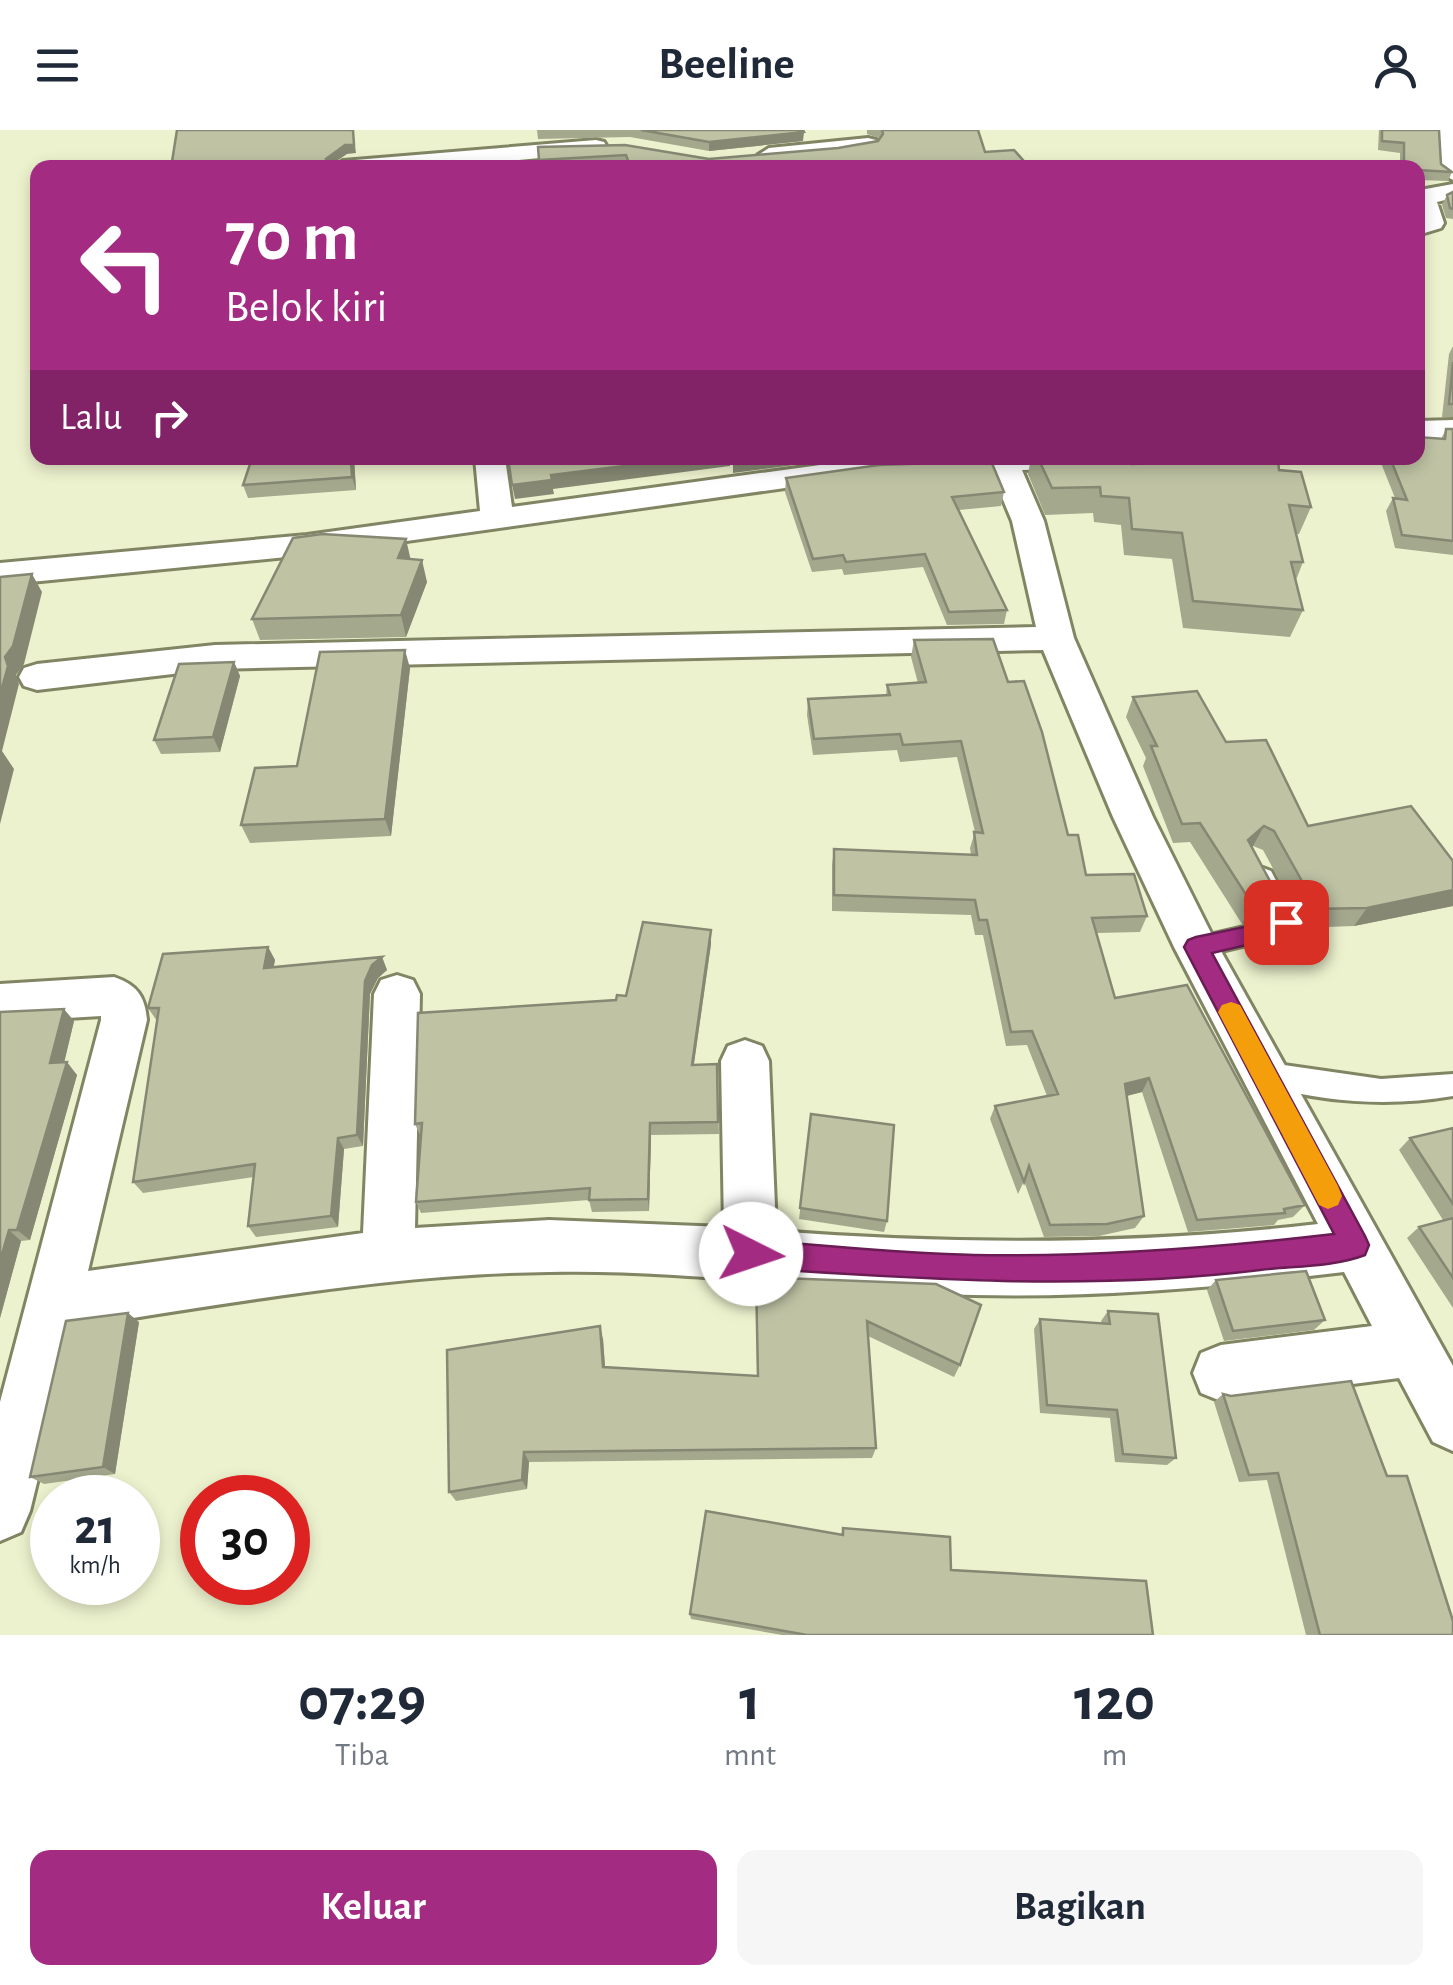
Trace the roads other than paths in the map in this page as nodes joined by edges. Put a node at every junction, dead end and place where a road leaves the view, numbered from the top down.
1 (1449, 130) edge
2 (863, 137) edge
3 (622, 147) edge
4 (743, 158) edge
5 (413, 160) edge
6 (880, 160) edge
7 (1453, 173) edge
8 (1453, 191) edge
9 (1425, 202) edge
10 (1425, 202) edge
11 (1425, 226) edge
12 (1453, 429) edge
13 (1425, 430) edge
14 (491, 465) edge
15 (894, 465) edge
16 (1005, 465) edge
17 (497, 517) junction
18 (0, 574) edge
19 (1056, 638) junction
20 (37, 677) dead end
21 (1252, 858) edge
22 (1196, 947) junction
23 (397, 994) dead end
24 (0, 1002) edge
25 (745, 1061) dead end
26 (1263, 1073) junction
27 (1453, 1086) edge
28 (1355, 1245) junction
29 (751, 1254) junction
30 (388, 1258) junction
31 (54, 1302) junction
32 (1414, 1348) junction
33 (1221, 1372) dead end
34 (1453, 1422) edge
35 (0, 1511) edge

1 - 7 street
2 - 4 street
2 - 6 street
3 - 5 street
8 - 10 street
9 - 11 street
12 - 13 street
14 - 17 street
15 - 17 street
16 - 19 street
17 - 18 street
19 - 20 street
19 - 22 street
21 - 22 lane
22 - 26 street
23 - 30 street
24 - 31 street
25 - 29 street
26 - 27 lane
26 - 28 street
28 - 29 street
28 - 32 street
29 - 30 street
30 - 31 street
31 - 35 street
32 - 33 street
32 - 34 street

